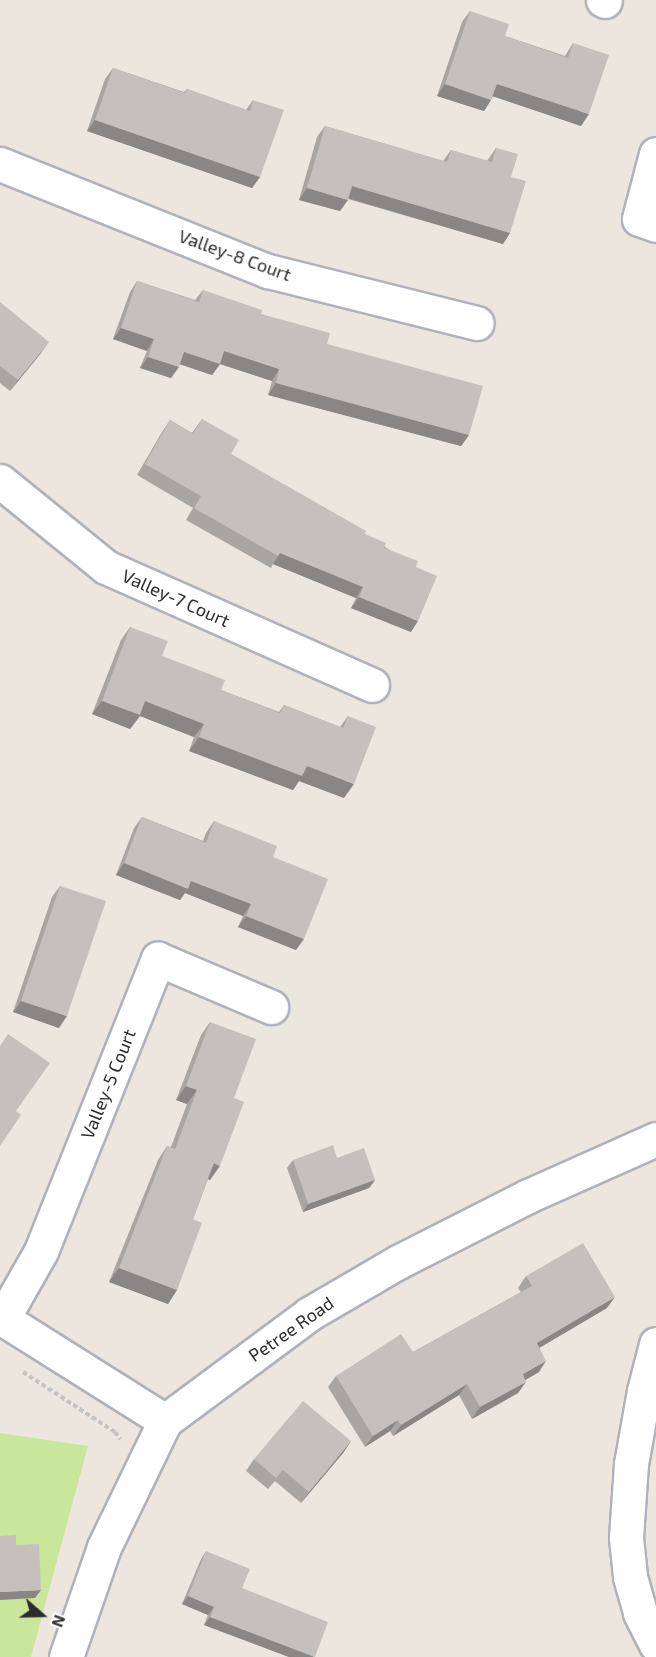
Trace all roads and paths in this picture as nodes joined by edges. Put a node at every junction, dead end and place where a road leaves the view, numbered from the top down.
1 (656, 154) edge
2 (0, 164) edge
3 (647, 222) edge
4 (477, 323) dead end
5 (0, 481) edge
6 (372, 685) dead end
7 (271, 1007) dead end
8 (656, 1139) edge
9 (2, 1317) edge
10 (656, 1344) edge
11 (19, 1370) dead end
12 (165, 1421) junction
13 (124, 1444) dead end
14 (656, 1644) edge
15 (66, 1657) edge

1 - 3 street
2 - 4 street, Valley-8 Court
5 - 6 street, Valley-7 Court
7 - 9 street, Valley-5 Court
8 - 12 street, Petree Road
9 - 12 street
10 - 14 street
11 - 13 path
12 - 15 street, Petree Road

